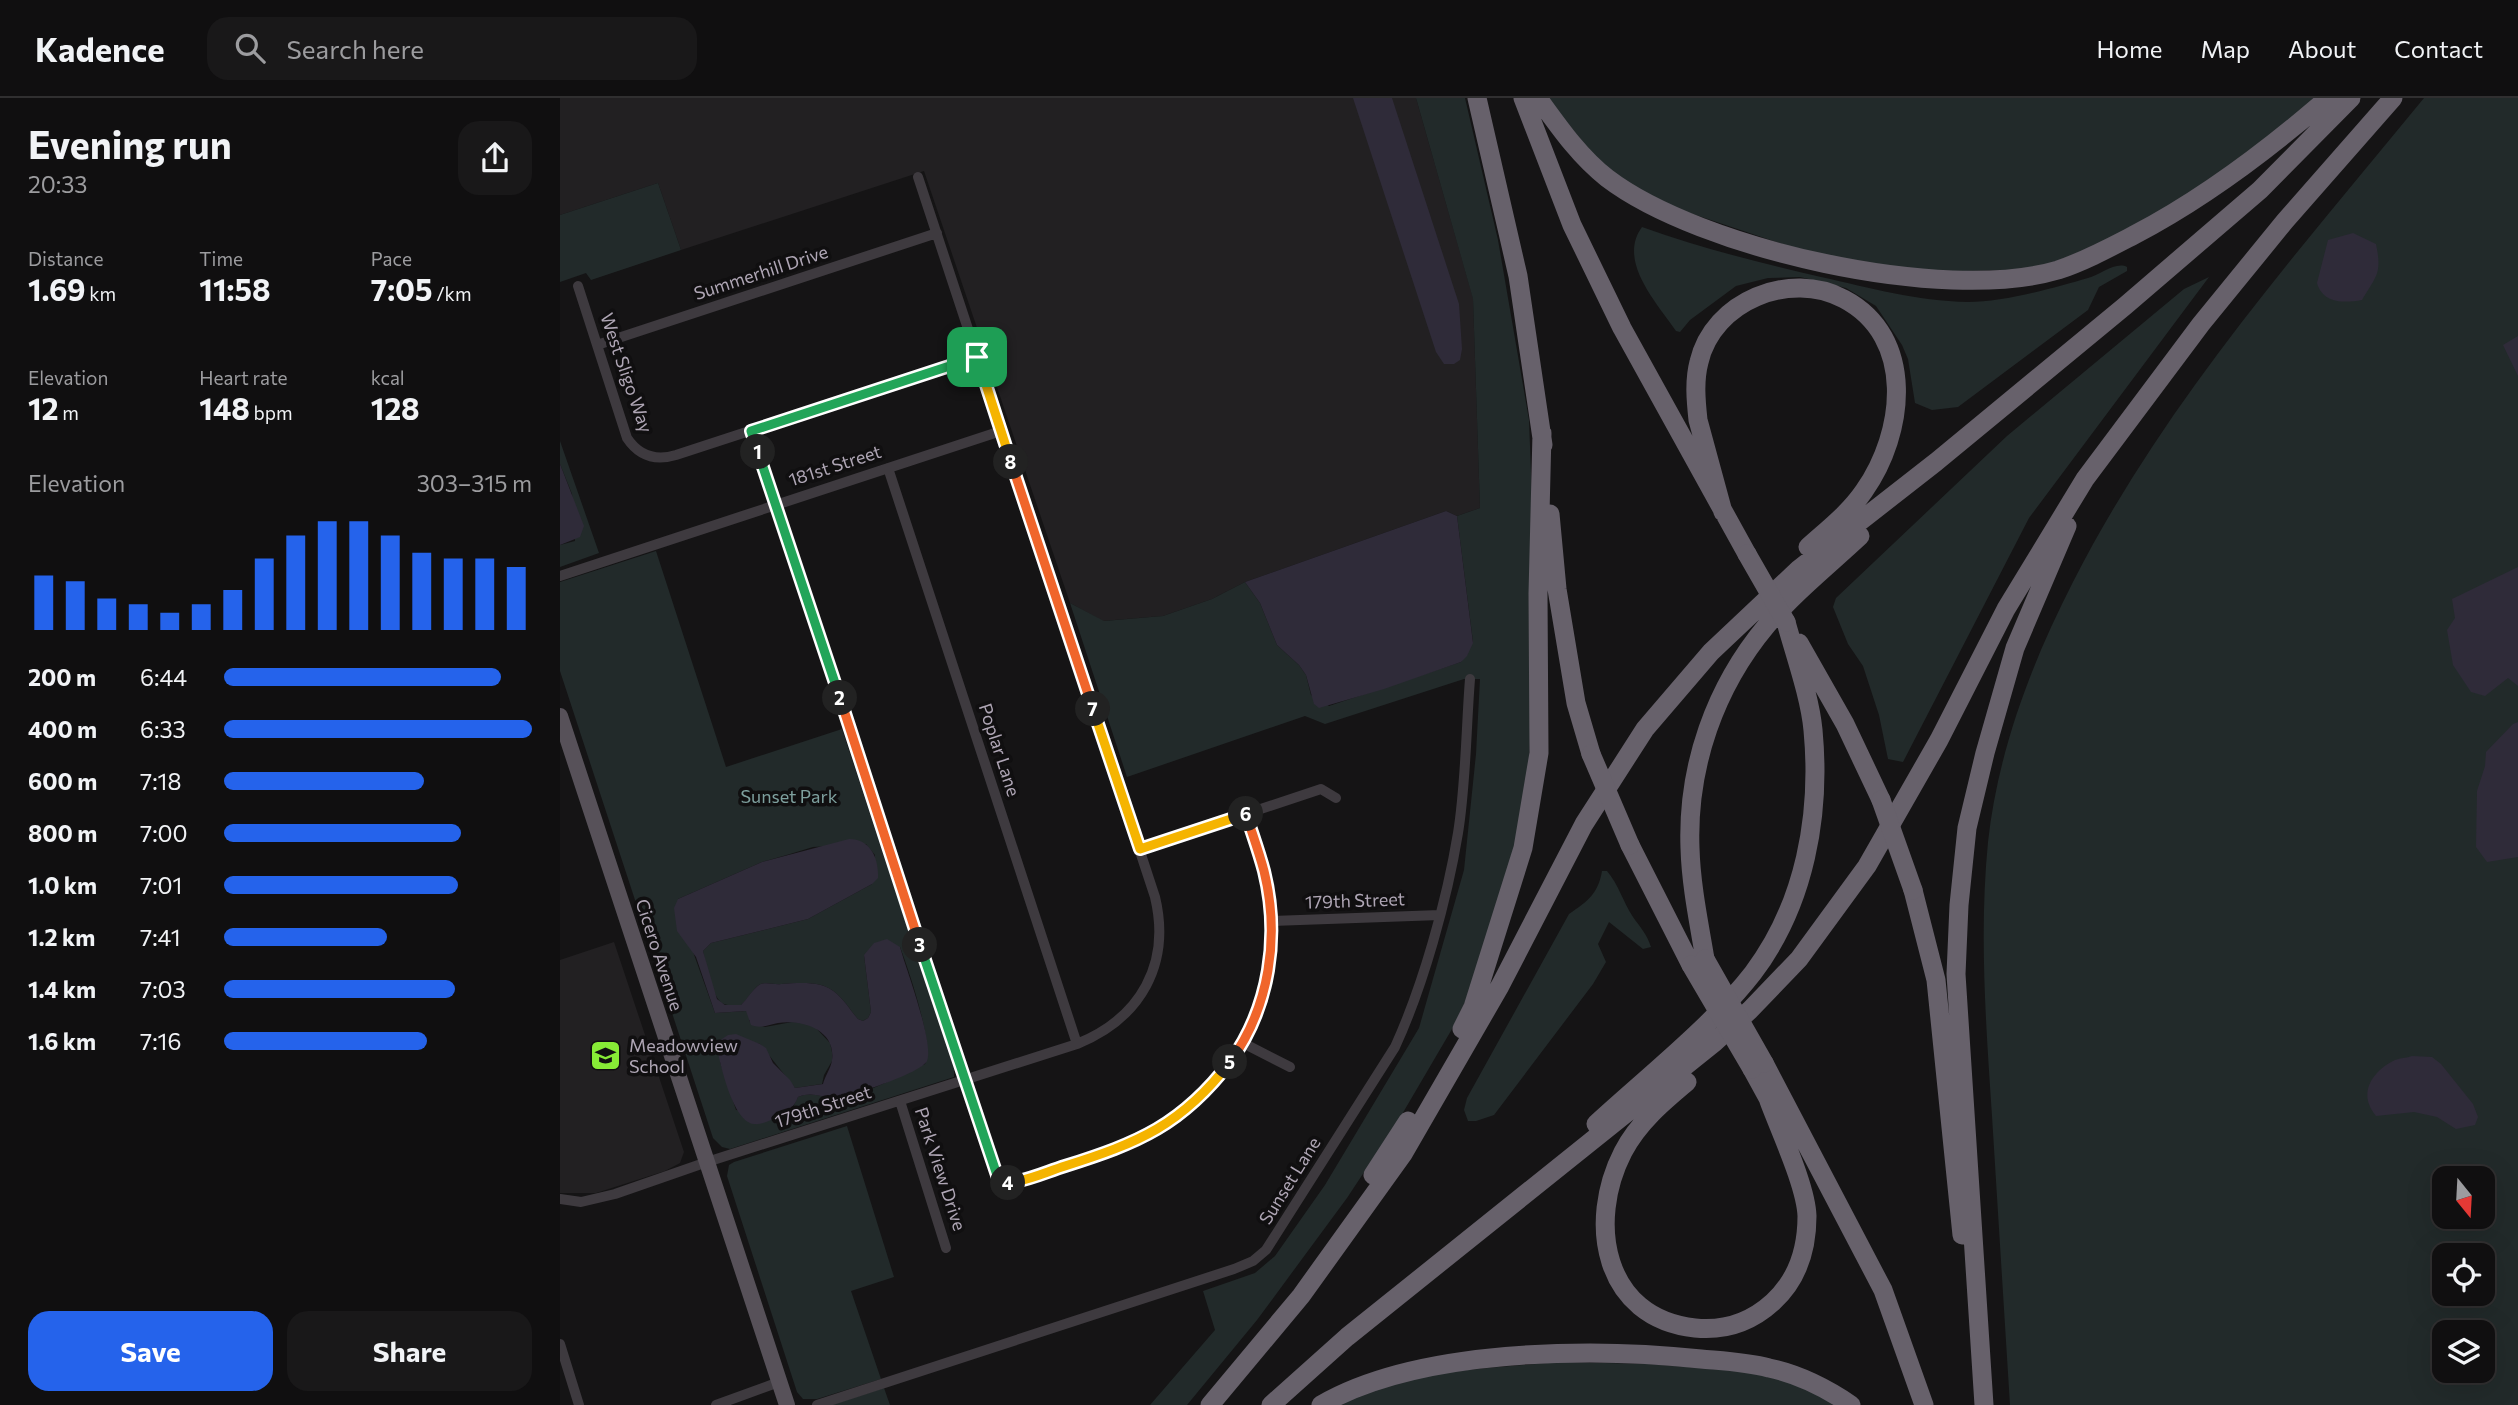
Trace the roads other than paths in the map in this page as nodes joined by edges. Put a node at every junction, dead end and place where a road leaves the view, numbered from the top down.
1 (1476, 98) edge
2 (1523, 98) edge
3 (1538, 98) edge
4 (2328, 98) edge
5 (2351, 98) edge
6 (2393, 98) edge
7 (918, 177) dead end
8 (937, 233) junction
9 (578, 286) dead end
10 (597, 345) junction
11 (977, 357) junction
12 (751, 431) junction
13 (1001, 431) junction
14 (1542, 433) junction
15 (1936, 462) junction
16 (888, 468) junction
17 (2085, 479) junction
18 (775, 504) junction
19 (1723, 512) junction
20 (560, 576) edge
21 (1711, 652) junction
22 (1802, 662) junction
23 (1470, 679) dead end
24 (560, 716) edge
25 (1336, 798) dead end
26 (1246, 814) junction
27 (1140, 849) junction
28 (1440, 915) junction
29 (1272, 921) junction
30 (1799, 958) junction
31 (1698, 962) junction
32 (1243, 1043) junction
33 (1077, 1044) junction
34 (1758, 1066) junction
35 (1290, 1067) dead end
36 (964, 1080) junction
37 (900, 1101) junction
38 (1769, 1101) junction
39 (707, 1162) junction
40 (1555, 1172) junction
41 (560, 1199) edge
42 (946, 1248) dead end
43 (560, 1344) edge
44 (1912, 1369) junction
45 (779, 1382) junction
46 (1213, 1401) edge
47 (1984, 1404) edge
48 (579, 1405) edge
49 (716, 1405) edge
50 (787, 1405) edge
51 (817, 1405) edge
52 (1271, 1405) edge
53 (1321, 1405) edge
54 (1850, 1405) edge
55 (1924, 1405) edge

1 - 14 highway
2 - 19 highway
3 - 4 highway
5 - 15 highway
6 - 17 highway
7 - 8 street, 179th Street
8 - 10 street, Summerhill Drive
8 - 11 street, 179th Street
9 - 10 street, West Sligo Way
10 - 12 street, West Sligo Way
11 - 12 street, West Sligo Way
11 - 13 street, 179th Street
12 - 18 street
13 - 16 street, 181st Street
13 - 27 street, 179th Street
14 - 31 highway, bridge
14 - 46 highway
15 - 21 highway
15 - 31 highway
16 - 18 street, 181st Street
16 - 33 street, Poplar Lane
17 - 30 highway
17 - 47 highway
18 - 20 street, 181st Street
18 - 36 street
19 - 21 highway
19 - 22 highway, bridge
21 - 46 highway
22 - 40 highway
22 - 47 highway, bridge
23 - 28 street, Sunset Lane
24 - 39 main road, Cicero Avenue
25 - 26 street
26 - 27 street
26 - 29 street
27 - 33 street, 179th Street
28 - 29 street, 179th Street
28 - 51 street, Sunset Lane
29 - 32 street
30 - 38 highway
30 - 40 highway
31 - 34 highway, bridge
32 - 35 street
32 - 36 street
33 - 36 street, 179th Street
34 - 38 highway
34 - 44 highway
36 - 37 street, 179th Street
37 - 39 street, 179th Street
37 - 42 street, Park View Drive
38 - 44 highway
39 - 41 street, 179th Street
39 - 45 main road, Cicero Avenue
40 - 52 highway
43 - 48 street
44 - 55 highway
45 - 49 street
45 - 50 main road, Cicero Avenue
53 - 54 highway

